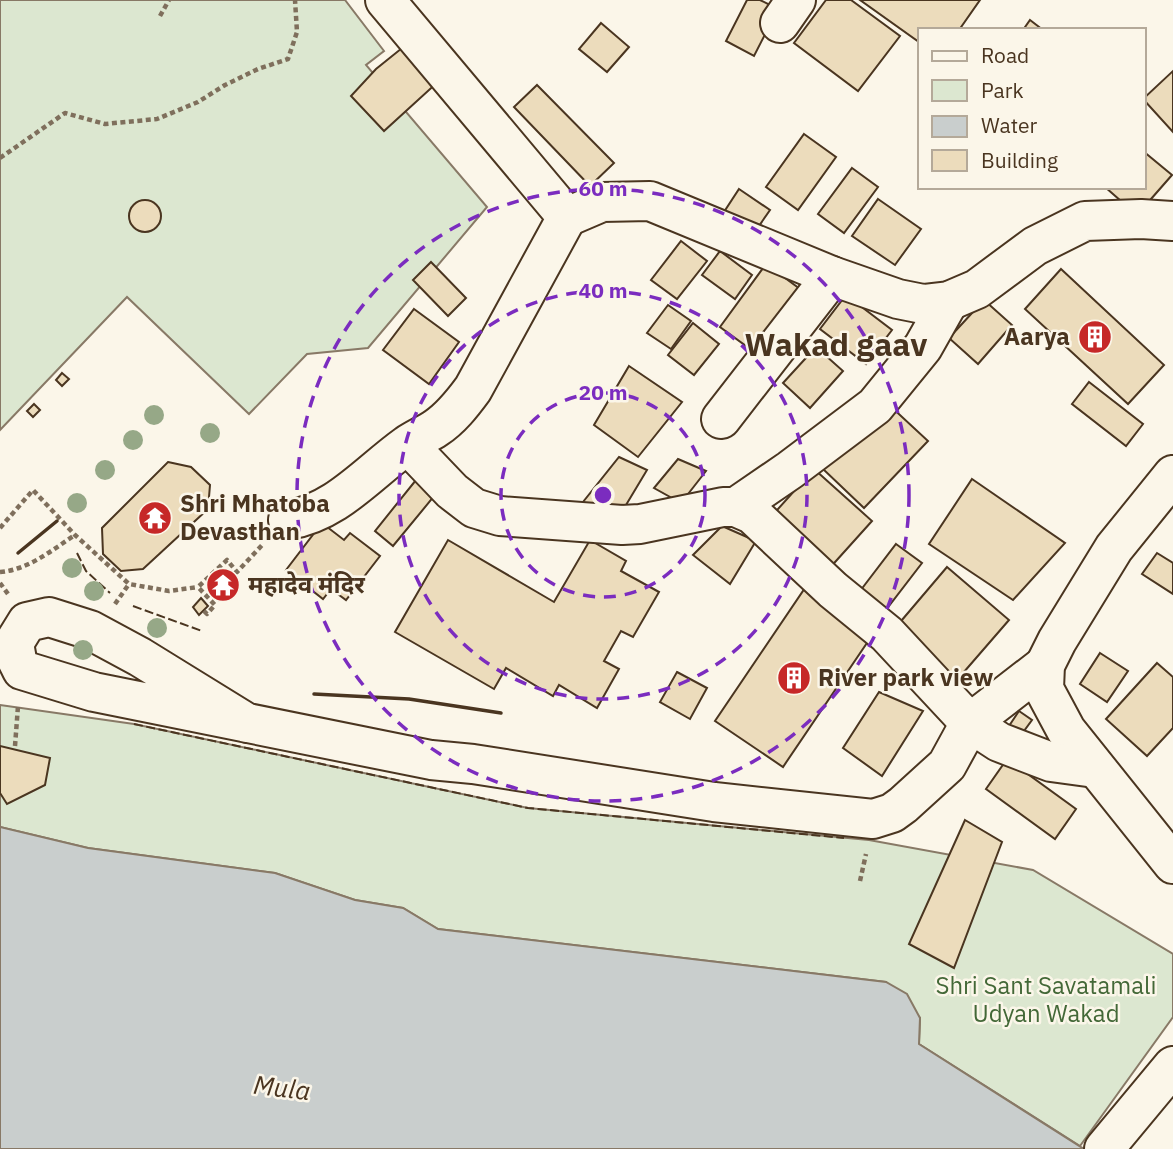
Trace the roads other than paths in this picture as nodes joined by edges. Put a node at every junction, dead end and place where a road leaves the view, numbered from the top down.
1 (385, 0) edge
2 (568, 217) junction
3 (1173, 221) edge
4 (832, 276) junction
5 (949, 301) junction
6 (721, 419) dead end
7 (408, 445) junction
8 (1173, 474) edge
9 (736, 507) junction
10 (288, 520) road end
11 (1045, 665) junction
12 (247, 723) junction
13 (970, 723) junction
14 (1095, 768) junction
15 (1173, 864) edge
16 (1170, 1069) edge
17 (1104, 1149) edge

1 - 2 street
2 - 4 street
2 - 7 street
3 - 5 street
4 - 5 street
4 - 6 street
5 - 9 street
7 - 9 street
7 - 10 street
8 - 11 street
9 - 13 street
11 - 13 street
11 - 14 street
12 - 12 street
12 - 13 street
13 - 14 street
14 - 15 street
16 - 17 street

